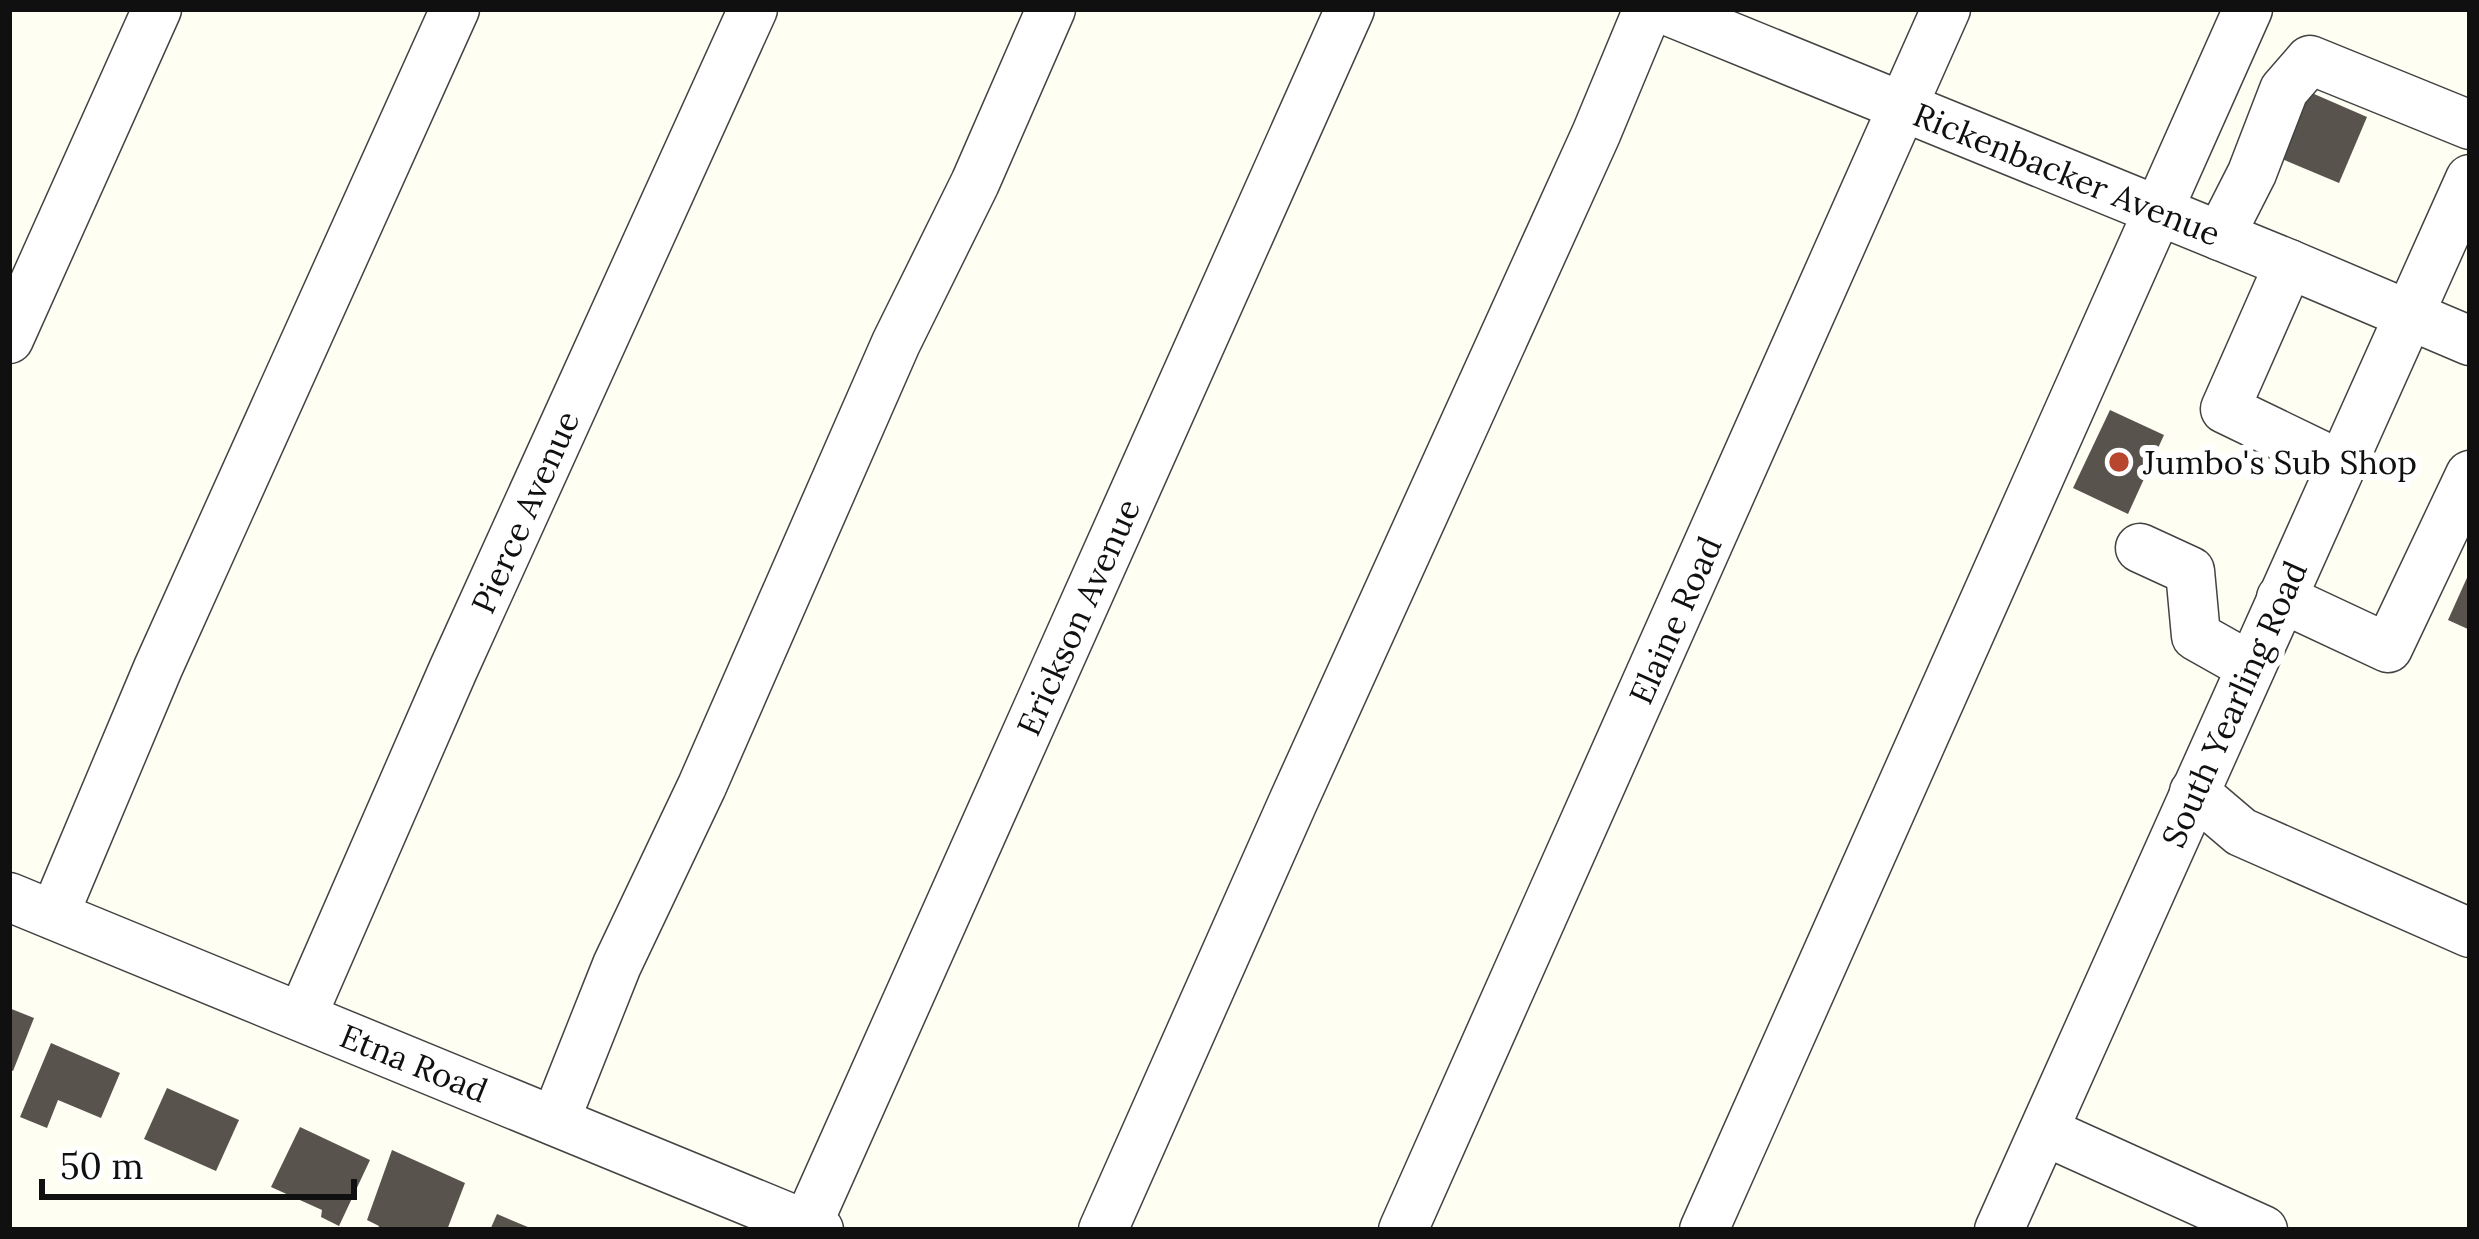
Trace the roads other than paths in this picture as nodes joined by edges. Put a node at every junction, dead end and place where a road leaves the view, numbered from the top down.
1 (157, 9) edge
2 (455, 9) edge
3 (753, 9) edge
4 (1051, 9) edge
5 (1350, 9) edge
6 (1648, 9) edge
7 (1663, 9) edge
8 (1946, 9) edge
9 (2248, 9) edge
10 (1904, 107) junction
11 (2470, 125) edge
12 (2470, 179) edge
13 (2158, 211) junction
14 (2220, 236) junction
15 (2289, 264) junction
16 (2409, 314) junction
17 (9, 339) edge
18 (2470, 341) edge
19 (2341, 465) junction
20 (2470, 475) edge
21 (2140, 548) dead end
22 (2281, 598) junction
23 (2251, 667) junction
24 (2194, 792) junction
25 (9, 897) edge
26 (54, 915) junction
27 (2470, 933) edge
28 (302, 1016) junction
29 (555, 1121) junction
30 (2044, 1131) junction
31 (813, 1227) edge
32 (1103, 1230) edge
33 (1403, 1230) edge
34 (1704, 1230) edge
35 (1999, 1230) edge
36 (2263, 1230) edge

1 - 17 street
2 - 26 street
3 - 28 street, Pierce Avenue
4 - 29 street
5 - 31 street, Erickson Avenue
6 - 32 street
7 - 10 street, Rickenbacker Avenue
8 - 10 street, Elaine Road
9 - 13 street
10 - 13 street, Rickenbacker Avenue
10 - 33 street, Elaine Road
11 - 14 street
12 - 16 street, South Yearling Road
13 - 14 street, Rickenbacker Avenue
13 - 34 street
14 - 15 street, Rickenbacker Avenue
15 - 16 street, Rickenbacker Avenue
15 - 19 street
16 - 18 street, Rickenbacker Avenue
16 - 19 street, South Yearling Road
19 - 22 street, South Yearling Road
20 - 22 street
21 - 23 street
22 - 23 street, South Yearling Road
23 - 24 street, South Yearling Road
24 - 27 street
24 - 30 street, South Yearling Road
25 - 26 street, Etna Road
26 - 28 street, Etna Road
28 - 29 street, Etna Road
29 - 31 street, Etna Road
30 - 35 street, South Yearling Road
30 - 36 street

